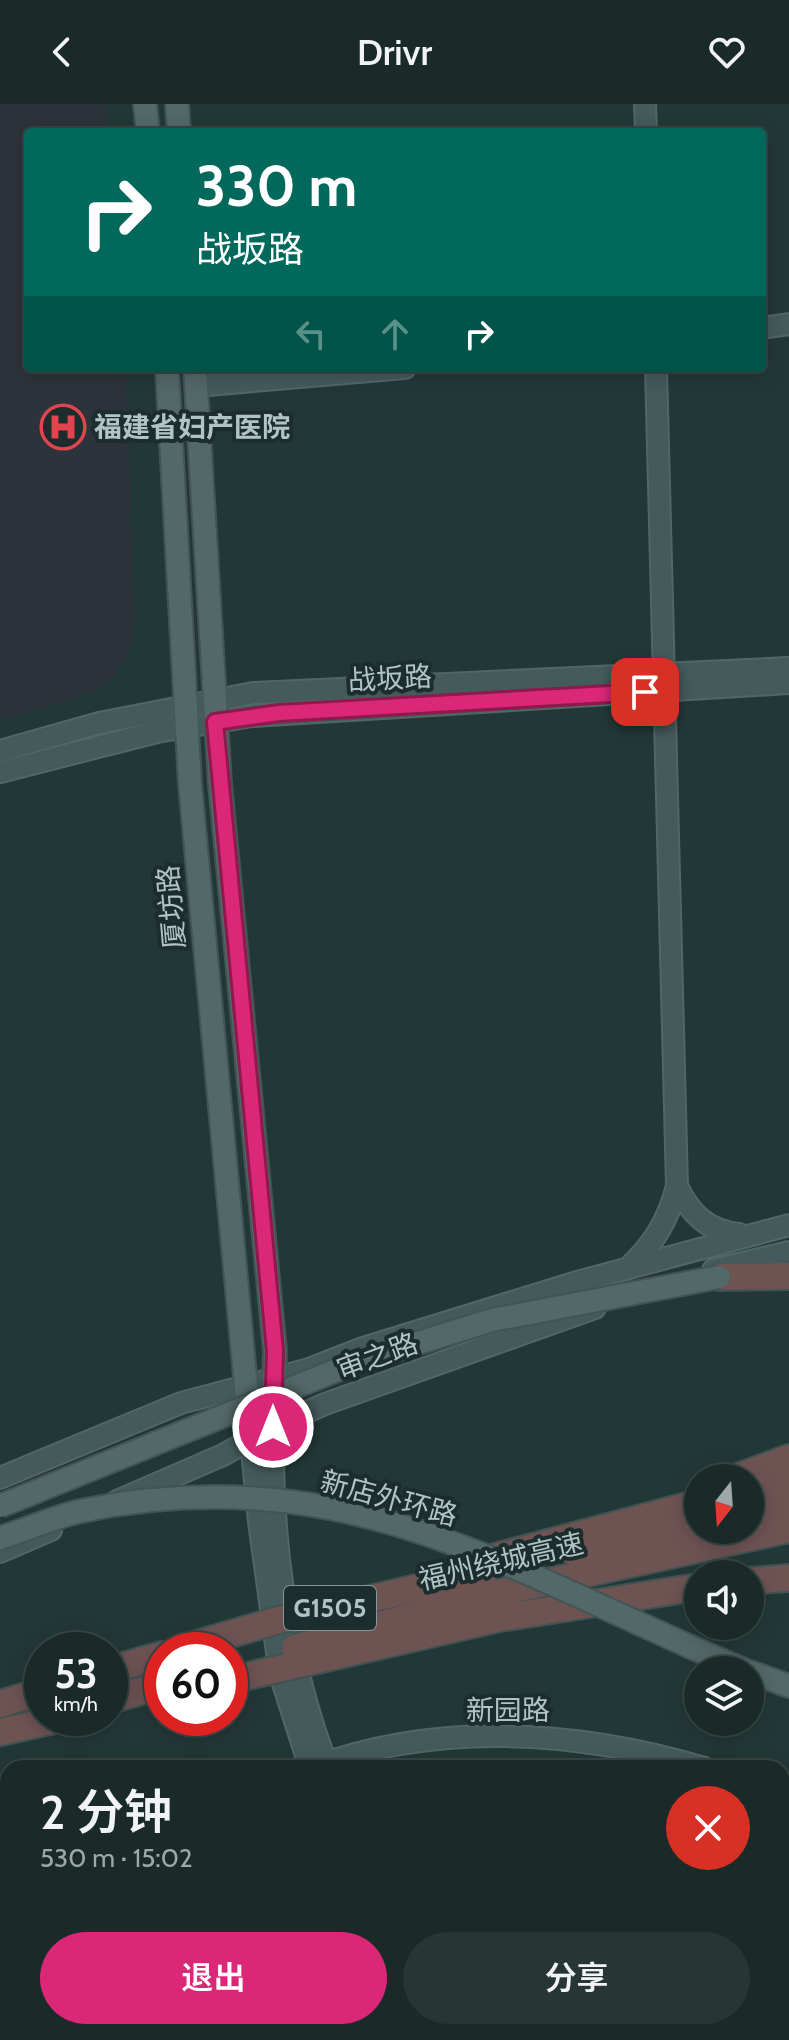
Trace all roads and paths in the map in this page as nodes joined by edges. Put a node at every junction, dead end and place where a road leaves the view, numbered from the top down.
1 (145, 104) edge
2 (177, 104) edge
3 (645, 104) edge
4 (148, 128) edge
5 (179, 128) edge
6 (646, 128) edge
7 (789, 324) edge
8 (766, 327) edge
9 (167, 372) edge
10 (312, 372) edge
11 (656, 372) edge
12 (195, 377) edge
13 (789, 668) edge
14 (663, 682) junction
15 (789, 683) edge
16 (214, 699) junction
17 (185, 716) junction
18 (215, 722) junction
19 (0, 751) edge
20 (0, 772) edge
21 (677, 1186) junction
22 (789, 1225) edge
23 (749, 1235) junction
24 (789, 1252) edge
25 (627, 1269) junction
26 (789, 1273) edge
27 (719, 1277) joint
28 (273, 1380) junction
29 (247, 1387) junction
30 (273, 1427) junction
31 (251, 1440) junction
32 (789, 1458) edge
33 (764, 1467) edge
34 (0, 1478) edge
35 (789, 1479) edge
36 (764, 1486) edge
37 (684, 1496) edge
38 (789, 1504) edge
39 (0, 1506) edge
40 (684, 1506) edge
41 (764, 1509) edge
42 (604, 1526) junction
43 (684, 1527) edge
44 (789, 1529) edge
45 (0, 1538) edge
46 (0, 1552) edge
47 (789, 1578) edge
48 (764, 1580) edge
49 (490, 1586) junction
50 (684, 1587) edge
51 (238, 1632) edge
52 (712, 1656) edge
53 (248, 1660) edge
54 (248, 1673) edge
55 (764, 1677) edge
56 (789, 1686) edge
57 (24, 1697) edge
58 (0, 1704) edge
59 (24, 1725) edge
60 (24, 1727) edge
61 (0, 1732) edge
62 (316, 1760) edge
63 (317, 1760) edge
64 (339, 1760) edge
65 (673, 1760) edge

1 - 4 main road
2 - 5 main road
3 - 6 main road
7 - 8 main road
9 - 17 main road, 厦坊路
10 - 12 main road
11 - 14 main road
12 - 16 main road
13 - 14 main road, 战坂路
14 - 15 main road, 战坂路
14 - 16 main road, 战坂路
14 - 18 main road, 战坂路
14 - 21 main road
16 - 17 main road, 战坂路
16 - 18 main road
17 - 18 main road, 战坂路
17 - 19 main road, 战坂路
17 - 20 main road, 战坂路
17 - 29 main road, 厦坊路
18 - 28 main road
21 - 23 main road
21 - 25 main road
22 - 23 main road, 审之路
23 - 25 main road, 审之路
24 - 30 main road, 审之路
25 - 28 main road, 审之路
26 - 27 highway
27 - 39 main road, bridge
28 - 29 main road, 审之路
28 - 30 main road
29 - 31 main road, 厦坊路
29 - 34 main road, 审之路
30 - 31 main road, 审之路
30 - 63 main road
31 - 46 main road, 审之路
31 - 62 main road
32 - 33 highway
35 - 36 highway
37 - 42 highway
38 - 41 highway
40 - 42 highway
42 - 49 highway
43 - 49 highway, 福州绕城高速 / G1505
44 - 49 highway, 福州绕城高速 / G1505
45 - 52 main road, 新店外环路, bridge
47 - 48 highway
49 - 50 highway
49 - 51 highway, 福州绕城高速 / G1505, bridge
49 - 53 highway, 福州绕城高速 / G1505, bridge
49 - 54 highway, bridge
55 - 56 main road
57 - 58 highway
59 - 61 highway
60 - 61 highway
64 - 65 main road, 新园路

